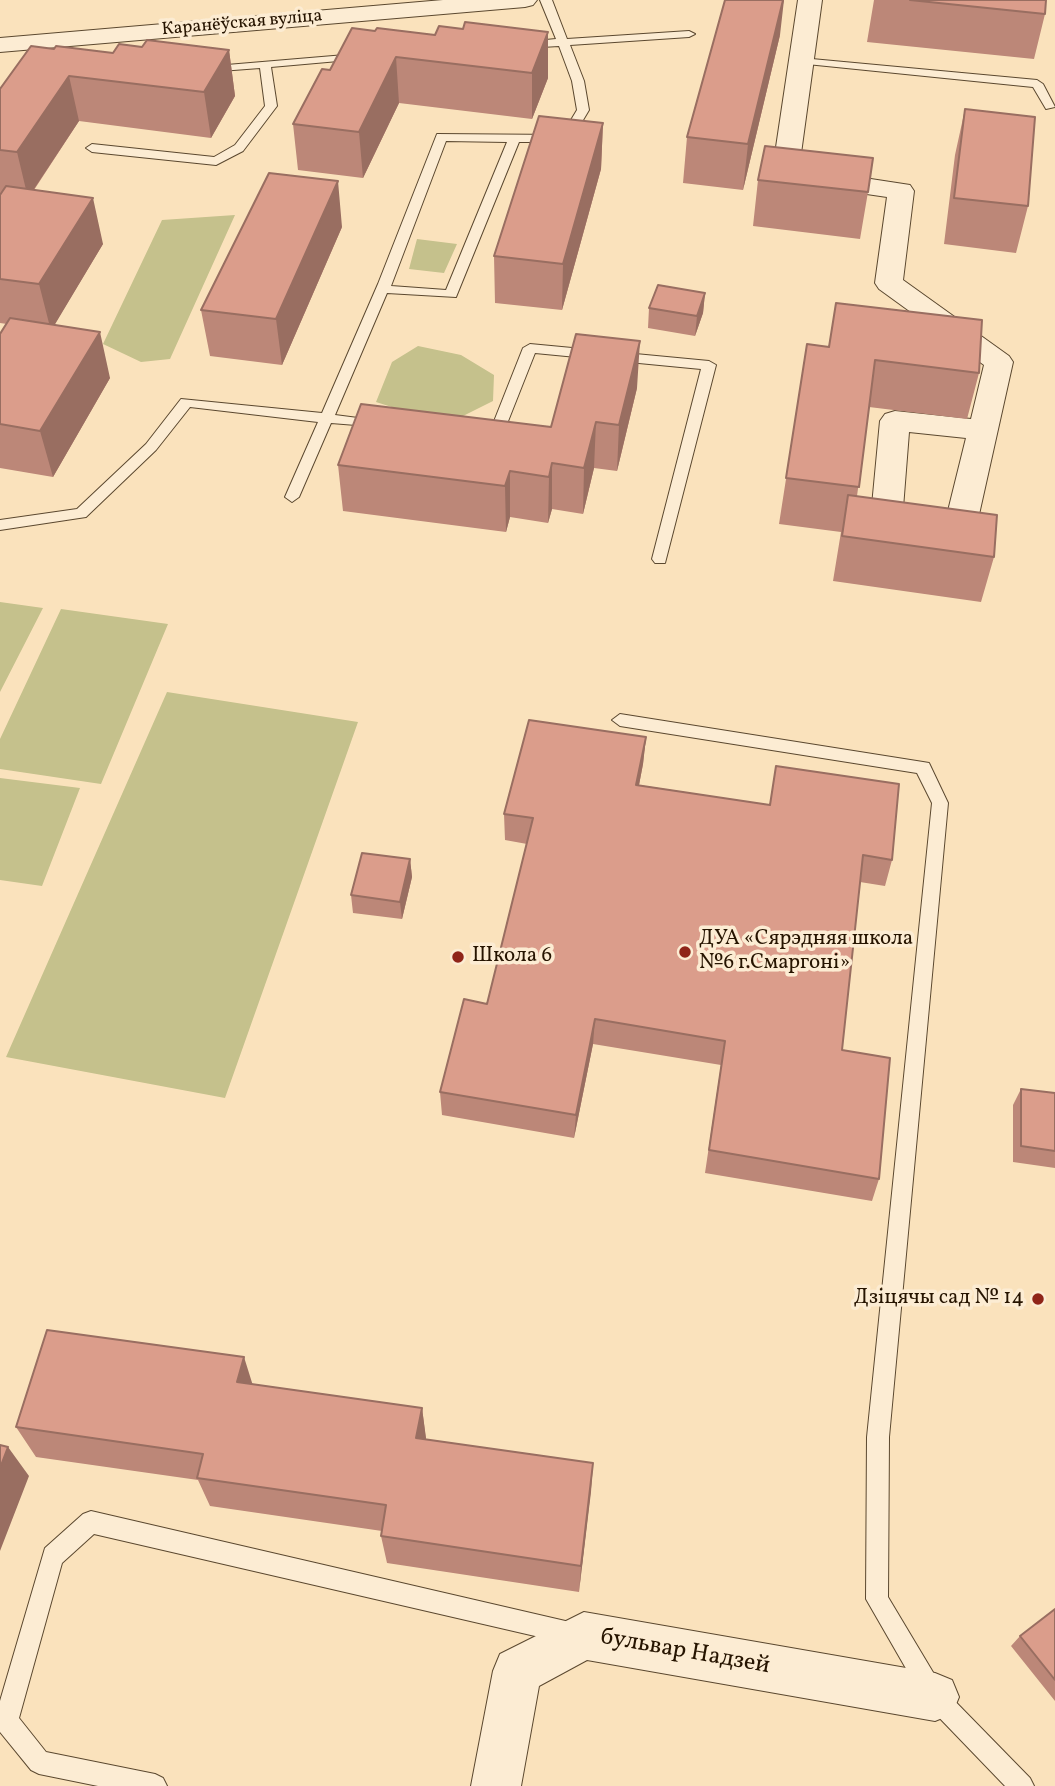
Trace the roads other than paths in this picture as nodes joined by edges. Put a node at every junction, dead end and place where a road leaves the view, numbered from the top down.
1 (525, 0) edge
2 (546, 0) edge
3 (810, 0) edge
4 (689, 34) dead end
5 (564, 42) junction
6 (0, 45) edge
7 (510, 46) edge
8 (374, 56) edge
9 (801, 61) junction
10 (265, 64) junction
11 (195, 69) edge
12 (1050, 106) dead end
13 (515, 138) junction
14 (92, 148) dead end
15 (382, 289) junction
16 (326, 417) junction
17 (391, 426) edge
18 (985, 430) dead end
19 (483, 438) edge
20 (292, 497) dead end
21 (0, 525) edge
22 (660, 559) dead end
23 (620, 720) dead end
24 (584, 1636) junction
25 (935, 1697) junction
26 (155, 1786) edge
27 (496, 1786) edge
28 (1022, 1786) edge

1 - 6 street, Каранёўская вуліца
2 - 5 lane
3 - 9 street
4 - 5 lane
5 - 7 lane
5 - 13 lane
8 - 10 lane
9 - 12 lane
9 - 18 street
10 - 11 lane
10 - 14 lane
13 - 15 lane
13 - 15 lane
15 - 16 lane
16 - 17 lane
16 - 20 lane
16 - 21 lane
19 - 22 lane
23 - 25 lane
24 - 25 street, бульвар Надзей
24 - 26 lane
24 - 27 street, бульвар Надзей
25 - 28 lane

